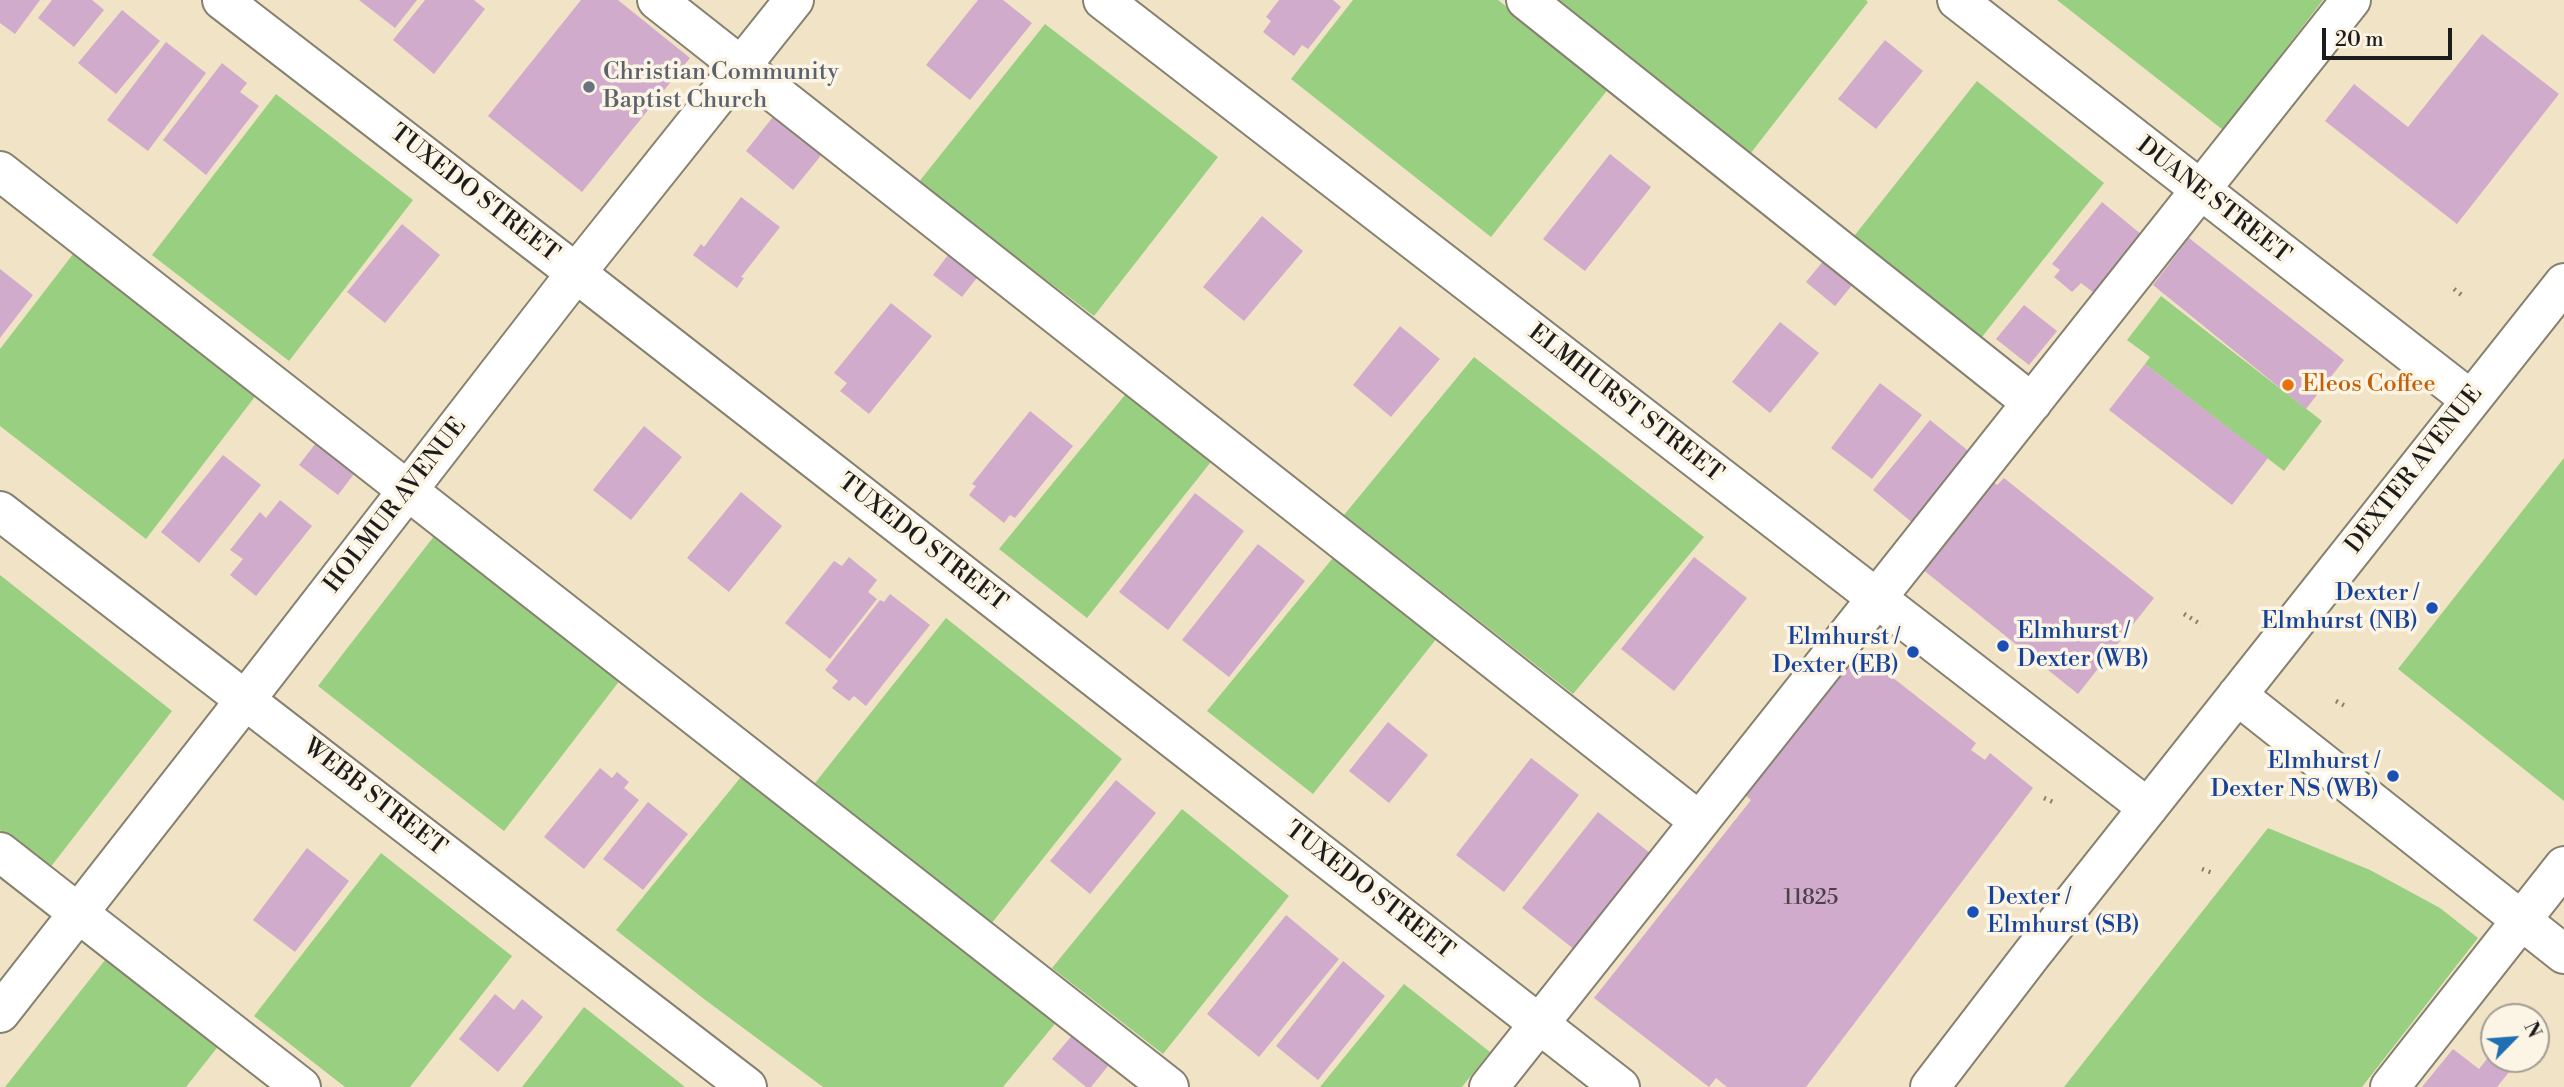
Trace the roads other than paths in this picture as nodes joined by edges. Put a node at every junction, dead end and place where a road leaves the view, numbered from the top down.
1 (222, 0) edge
2 (657, 0) edge
3 (794, 0) edge
4 (1103, 0) edge
5 (1526, 0) edge
6 (1956, 0) edge
7 (2351, 0) edge
8 (742, 67) junction
9 (0, 171) edge
10 (2200, 191) junction
11 (576, 273) junction
12 (2564, 283) edge
13 (2471, 400) junction
14 (2032, 402) junction
15 (407, 492) junction
16 (0, 511) edge
17 (1876, 599) junction
18 (2237, 695) junction
19 (246, 699) junction
20 (2148, 808) junction
21 (1699, 821) junction
22 (0, 852) edge
23 (2564, 866) edge
24 (79, 914) junction
25 (2522, 921) junction
26 (2564, 954) edge
27 (0, 1013) edge
28 (1538, 1024) junction
29 (1618, 1086) edge
30 (301, 1087) edge
31 (747, 1087) edge
32 (1169, 1087) edge
33 (1489, 1087) edge
34 (1930, 1087) edge
35 (2390, 1087) edge

1 - 11 street, TUXEDO STREET
2 - 8 street
3 - 8 street, HOLMUR AVENUE
4 - 17 street, ELMHURST STREET
5 - 14 street
6 - 10 street, DUANE STREET
7 - 10 street
8 - 11 street, HOLMUR AVENUE
8 - 21 street
9 - 15 street
10 - 13 street, DUANE STREET
10 - 14 street
11 - 15 street, HOLMUR AVENUE
11 - 28 street, TUXEDO STREET
12 - 13 street, DEXTER AVENUE
13 - 18 street, DEXTER AVENUE
14 - 17 street
15 - 19 street, HOLMUR AVENUE
15 - 32 street
16 - 19 street, WEBB STREET
17 - 20 street, ELMHURST STREET
17 - 21 street
18 - 20 street, DEXTER AVENUE
18 - 25 street
19 - 24 street, HOLMUR AVENUE
19 - 31 street, WEBB STREET
20 - 34 street, DEXTER AVENUE
21 - 28 street
22 - 24 street
23 - 25 street
24 - 27 street, HOLMUR AVENUE
24 - 30 street
25 - 26 street
25 - 35 street
28 - 29 street, TUXEDO STREET
28 - 33 street

